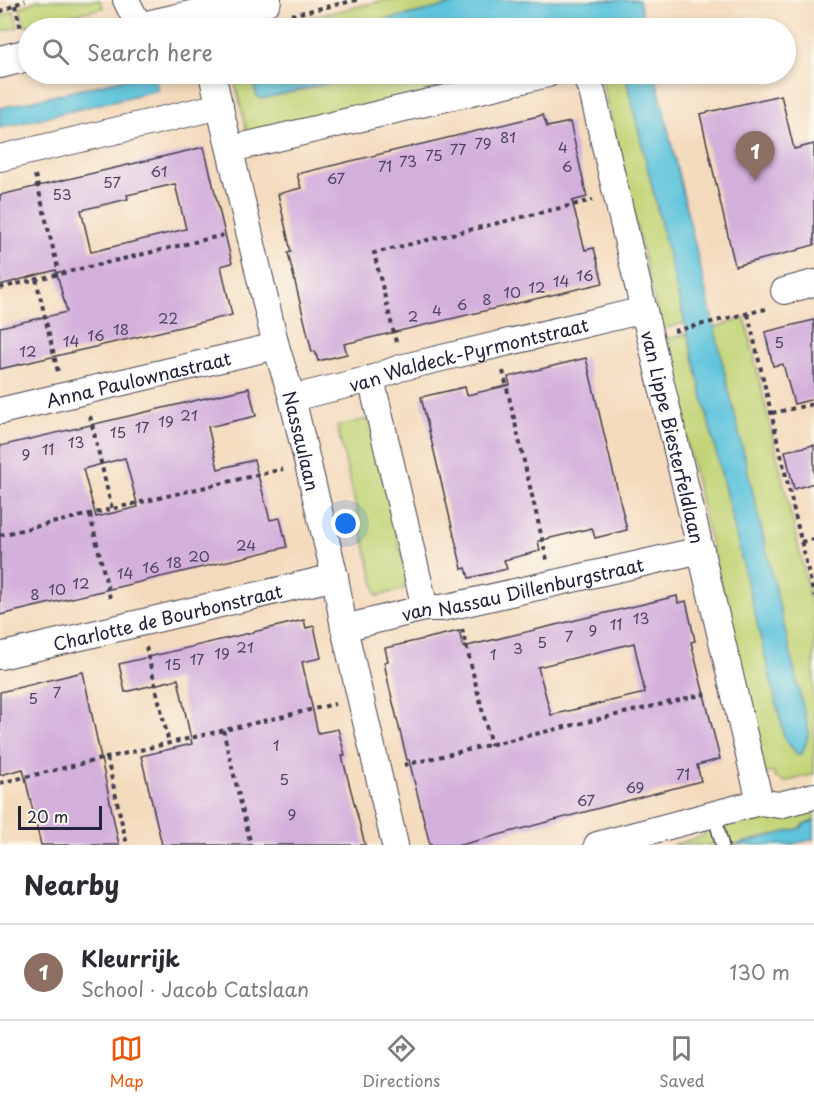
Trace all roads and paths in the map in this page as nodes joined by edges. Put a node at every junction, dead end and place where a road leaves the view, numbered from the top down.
1 (25, 0) edge
2 (126, 0) edge
3 (357, 0) edge
4 (278, 8) edge
5 (0, 12) edge
6 (206, 14) edge
7 (136, 18) edge
8 (187, 18) edge
9 (18, 58) edge
10 (0, 62) edge
11 (214, 84) edge
12 (506, 84) edge
13 (589, 84) edge
14 (220, 106) junction
15 (231, 149) junction
16 (29, 151) junction
17 (0, 158) edge
18 (617, 195) junction
19 (249, 229) junction
20 (59, 273) junction
21 (36, 279) junction
22 (814, 283) edge
23 (0, 288) edge
24 (784, 291) joint
25 (644, 310) junction
26 (748, 314) junction
27 (679, 330) dead end
28 (496, 345) junction
29 (276, 346) junction
30 (402, 367) junction
31 (371, 379) junction
32 (74, 394) junction
33 (292, 398) junction
34 (814, 404) edge
35 (0, 411) edge
36 (772, 413) junction
37 (308, 463) junction
38 (112, 509) junction
39 (90, 515) junction
40 (0, 535) edge
41 (814, 539) edge
42 (801, 542) junction
43 (701, 550) junction
44 (335, 577) junction
45 (553, 584) junction
46 (814, 596) edge
47 (457, 606) junction
48 (425, 608) junction
49 (128, 626) junction
50 (344, 628) junction
51 (0, 656) edge
52 (733, 687) junction
53 (360, 698) junction
54 (223, 730) junction
55 (169, 743) junction
56 (490, 745) junction
57 (107, 758) junction
58 (377, 771) junction
59 (0, 783) edge
60 (814, 796) edge
61 (760, 802) junction
62 (719, 832) edge
63 (127, 845) edge
64 (251, 845) edge
65 (395, 845) edge
66 (597, 845) edge

1 - 5 path
2 - 7 street
3 - 4 path
4 - 6 street
6 - 8 street
9 - 10 street
11 - 14 street, Nassaulaan
12 - 15 street
13 - 18 street, van Lippe Biesterfeldlaan
14 - 15 street, Nassaulaan
14 - 16 street
15 - 19 street, Nassaulaan
16 - 17 street
16 - 20 path
18 - 25 street, van Lippe Biesterfeldlaan
18 - 30 path
19 - 20 path
19 - 29 street, Nassaulaan
20 - 21 path
21 - 23 path
21 - 32 path
22 - 24 street
24 - 26 path
25 - 28 street, van Waldeck-Pyrmontstraat
25 - 43 street, van Lippe Biesterfeldlaan
26 - 27 path
26 - 36 path
28 - 30 street, van Waldeck-Pyrmontstraat
28 - 45 path
29 - 32 street, Anna Paulownastraat
29 - 33 street, Nassaulaan
30 - 31 street, van Waldeck-Pyrmontstraat
31 - 33 street, van Waldeck-Pyrmontstraat
31 - 48 street
32 - 35 street, Anna Paulownastraat
32 - 38 path
33 - 37 street, Nassaulaan
34 - 36 path
36 - 42 path
37 - 38 path
37 - 44 street, Nassaulaan
38 - 39 path
39 - 40 path
39 - 49 path
41 - 42 path
42 - 46 path
43 - 45 street, van Nassau Dillenburgstraat
43 - 52 street, van Lippe Biesterfeldlaan
44 - 49 street, Charlotte de Bourbonstraat
44 - 50 street, Nassaulaan
45 - 47 street, van Nassau Dillenburgstraat
47 - 48 street, van Nassau Dillenburgstraat
47 - 56 path
48 - 50 street, van Nassau Dillenburgstraat
49 - 51 street, Charlotte de Bourbonstraat
49 - 55 path
50 - 53 street, Nassaulaan
52 - 56 path
52 - 61 street, van Lippe Biesterfeldlaan
53 - 54 path
53 - 58 street, Nassaulaan
54 - 55 path
54 - 64 path
55 - 57 path
56 - 58 path
57 - 59 path
57 - 63 path
58 - 65 street, Nassaulaan
60 - 61 street
61 - 62 street
62 - 66 street

